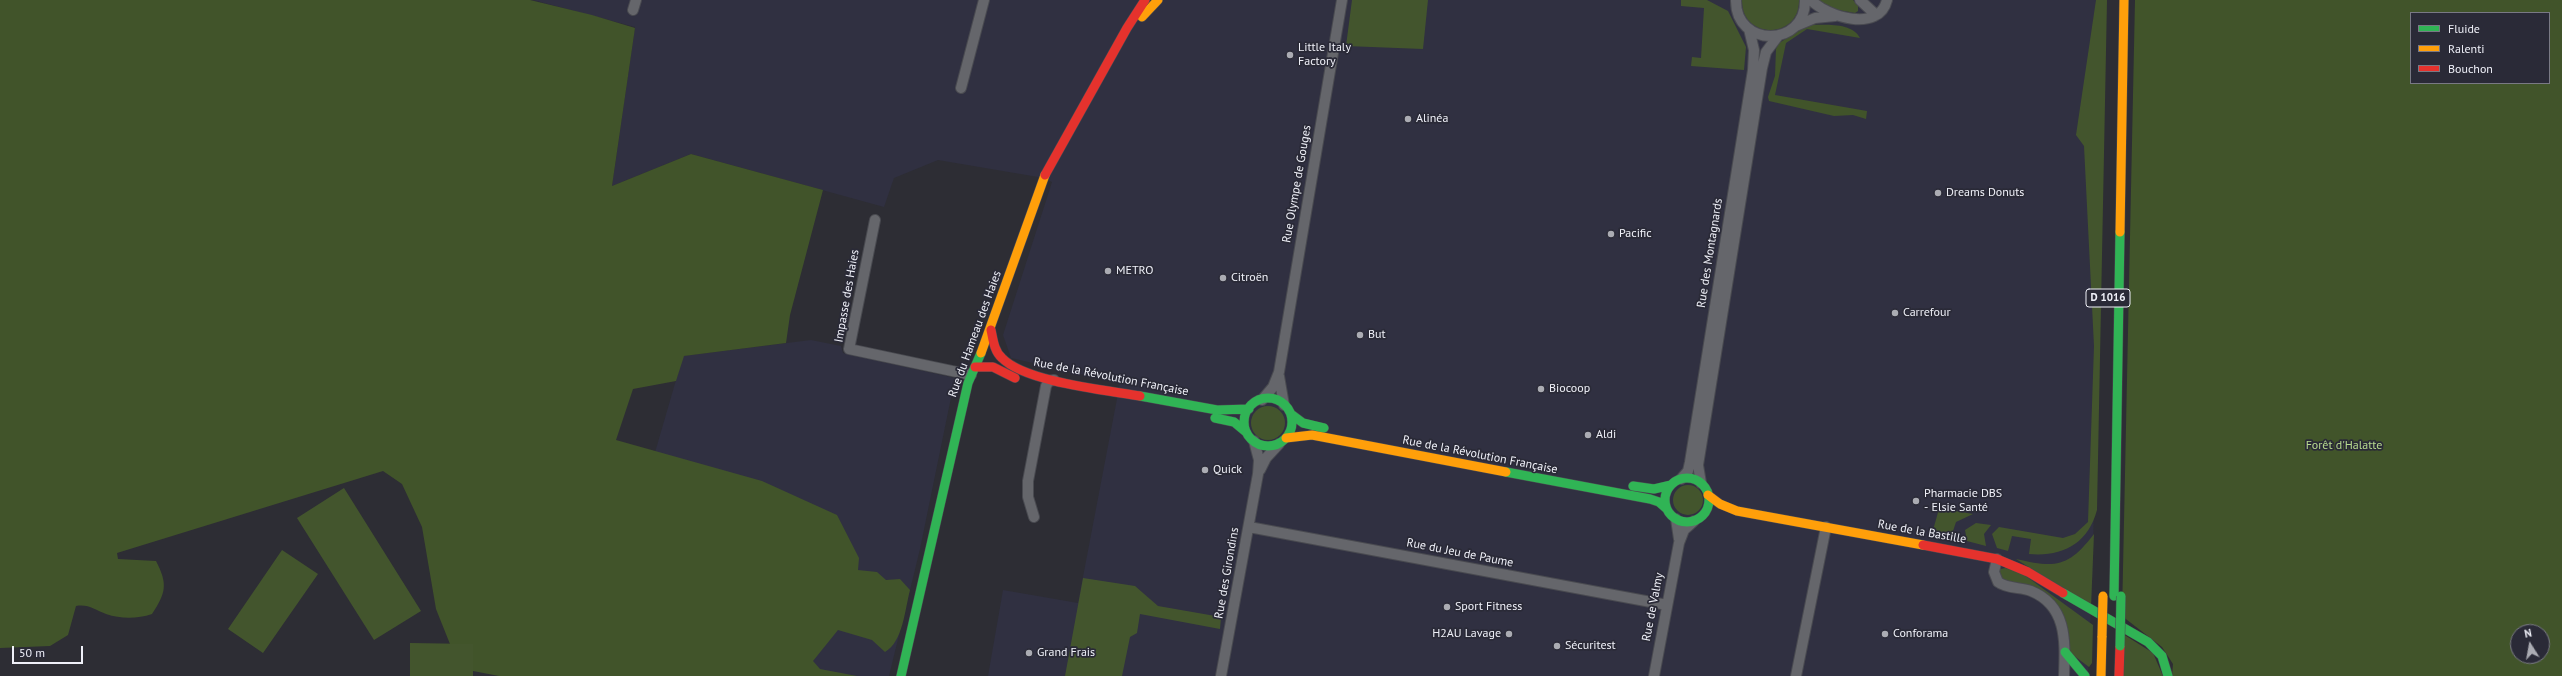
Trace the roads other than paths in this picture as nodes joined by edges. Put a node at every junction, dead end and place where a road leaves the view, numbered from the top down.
1 (984, 0) edge
2 (1145, 0) edge
3 (1158, 0) edge
4 (1342, 0) edge
5 (1736, 0) edge
6 (1805, 0) edge
7 (1811, 0) edge
8 (1860, 0) edge
9 (1887, 0) edge
10 (2124, 0) edge
11 (1876, 15) junction
12 (1841, 16) junction
13 (1796, 26) junction
14 (1749, 29) junction
15 (1778, 36) junction
16 (1120, 42) junction
17 (960, 88) dead end
18 (875, 220) dead end
19 (991, 330) junction
20 (973, 371) junction
21 (1279, 372) junction
22 (1050, 383) junction
23 (1262, 400) junction
24 (1284, 405) junction
25 (1249, 409) junction
26 (1291, 414) junction
27 (1246, 432) junction
28 (1254, 441) junction
29 (1283, 441) junction
30 (1258, 474) junction
31 (1681, 479) junction
32 (1701, 483) junction
33 (1671, 485) junction
34 (1708, 495) junction
35 (1667, 509) junction
36 (1737, 511) junction
37 (1703, 515) junction
38 (1034, 517) dead end
39 (1676, 519) junction
40 (1694, 521) junction
41 (1248, 527) junction
42 (1826, 527) junction
43 (1679, 543) junction
44 (1997, 559) junction
45 (2103, 592) dead end
46 (1667, 605) junction
47 (2116, 643) junction
48 (2065, 652) junction
49 (901, 676) edge
50 (1221, 676) edge
51 (1654, 676) edge
52 (1796, 676) edge
53 (2064, 676) edge
54 (2084, 676) edge
55 (2101, 676) edge
56 (2113, 676) edge
57 (2119, 676) edge
58 (2168, 676) edge

1 - 17 street
2 - 16 main road, Rue du Hameau des Haies
3 - 16 main road, Rue du Hameau des Haies
4 - 21 street, Rue Olympe de Gouges
5 - 14 street
6 - 13 street
7 - 12 street
8 - 11 street
9 - 11 street
10 - 47 main road, D 1016
11 - 12 street
12 - 13 street
13 - 15 street
14 - 15 street
14 - 31 street, Rue des Montagnards
15 - 32 street, Rue des Montagnards
16 - 19 main road, Rue du Hameau des Haies
18 - 20 street, Impasse des Haies
19 - 20 main road, Rue du Hameau des Haies
19 - 22 main road, Rue de la Révolution Française
20 - 22 main road
20 - 49 main road, Rue du Hameau des Haies
21 - 23 street, Rue Olympe de Gouges
21 - 24 street, Rue Olympe de Gouges
22 - 25 main road, Rue de la Révolution Française
22 - 27 main road, Rue de la Révolution Française
22 - 38 street
23 - 24 main road
23 - 25 main road
24 - 26 main road
25 - 27 main road
26 - 29 main road
26 - 33 main road, Rue de la Révolution Française
27 - 28 main road
28 - 29 main road
28 - 30 street, Rue des Girondins
29 - 30 street, Rue des Girondins
29 - 35 main road, Rue de la Révolution Française
30 - 41 street, Rue des Girondins
31 - 32 main road
31 - 33 main road
32 - 34 main road
33 - 35 main road
34 - 36 main road, Rue de la Bastille
34 - 37 main road
35 - 39 main road
36 - 37 main road, Rue de la Bastille
36 - 42 main road, Rue de la Bastille
37 - 40 main road
39 - 40 main road
39 - 43 street, Rue de Valmy
40 - 43 street, Rue de Valmy
41 - 46 street, Rue du Jeu de Paume
41 - 50 street, Rue des Girondins
42 - 44 main road, Rue de la Bastille
42 - 52 street
43 - 46 street, Rue de Valmy
44 - 48 street
44 - 58 main road, Rue de la Bastille
45 - 55 main road, bridge
46 - 51 street, Rue de Valmy
47 - 56 main road, D 1016
47 - 57 main road
48 - 53 street
48 - 54 main road

